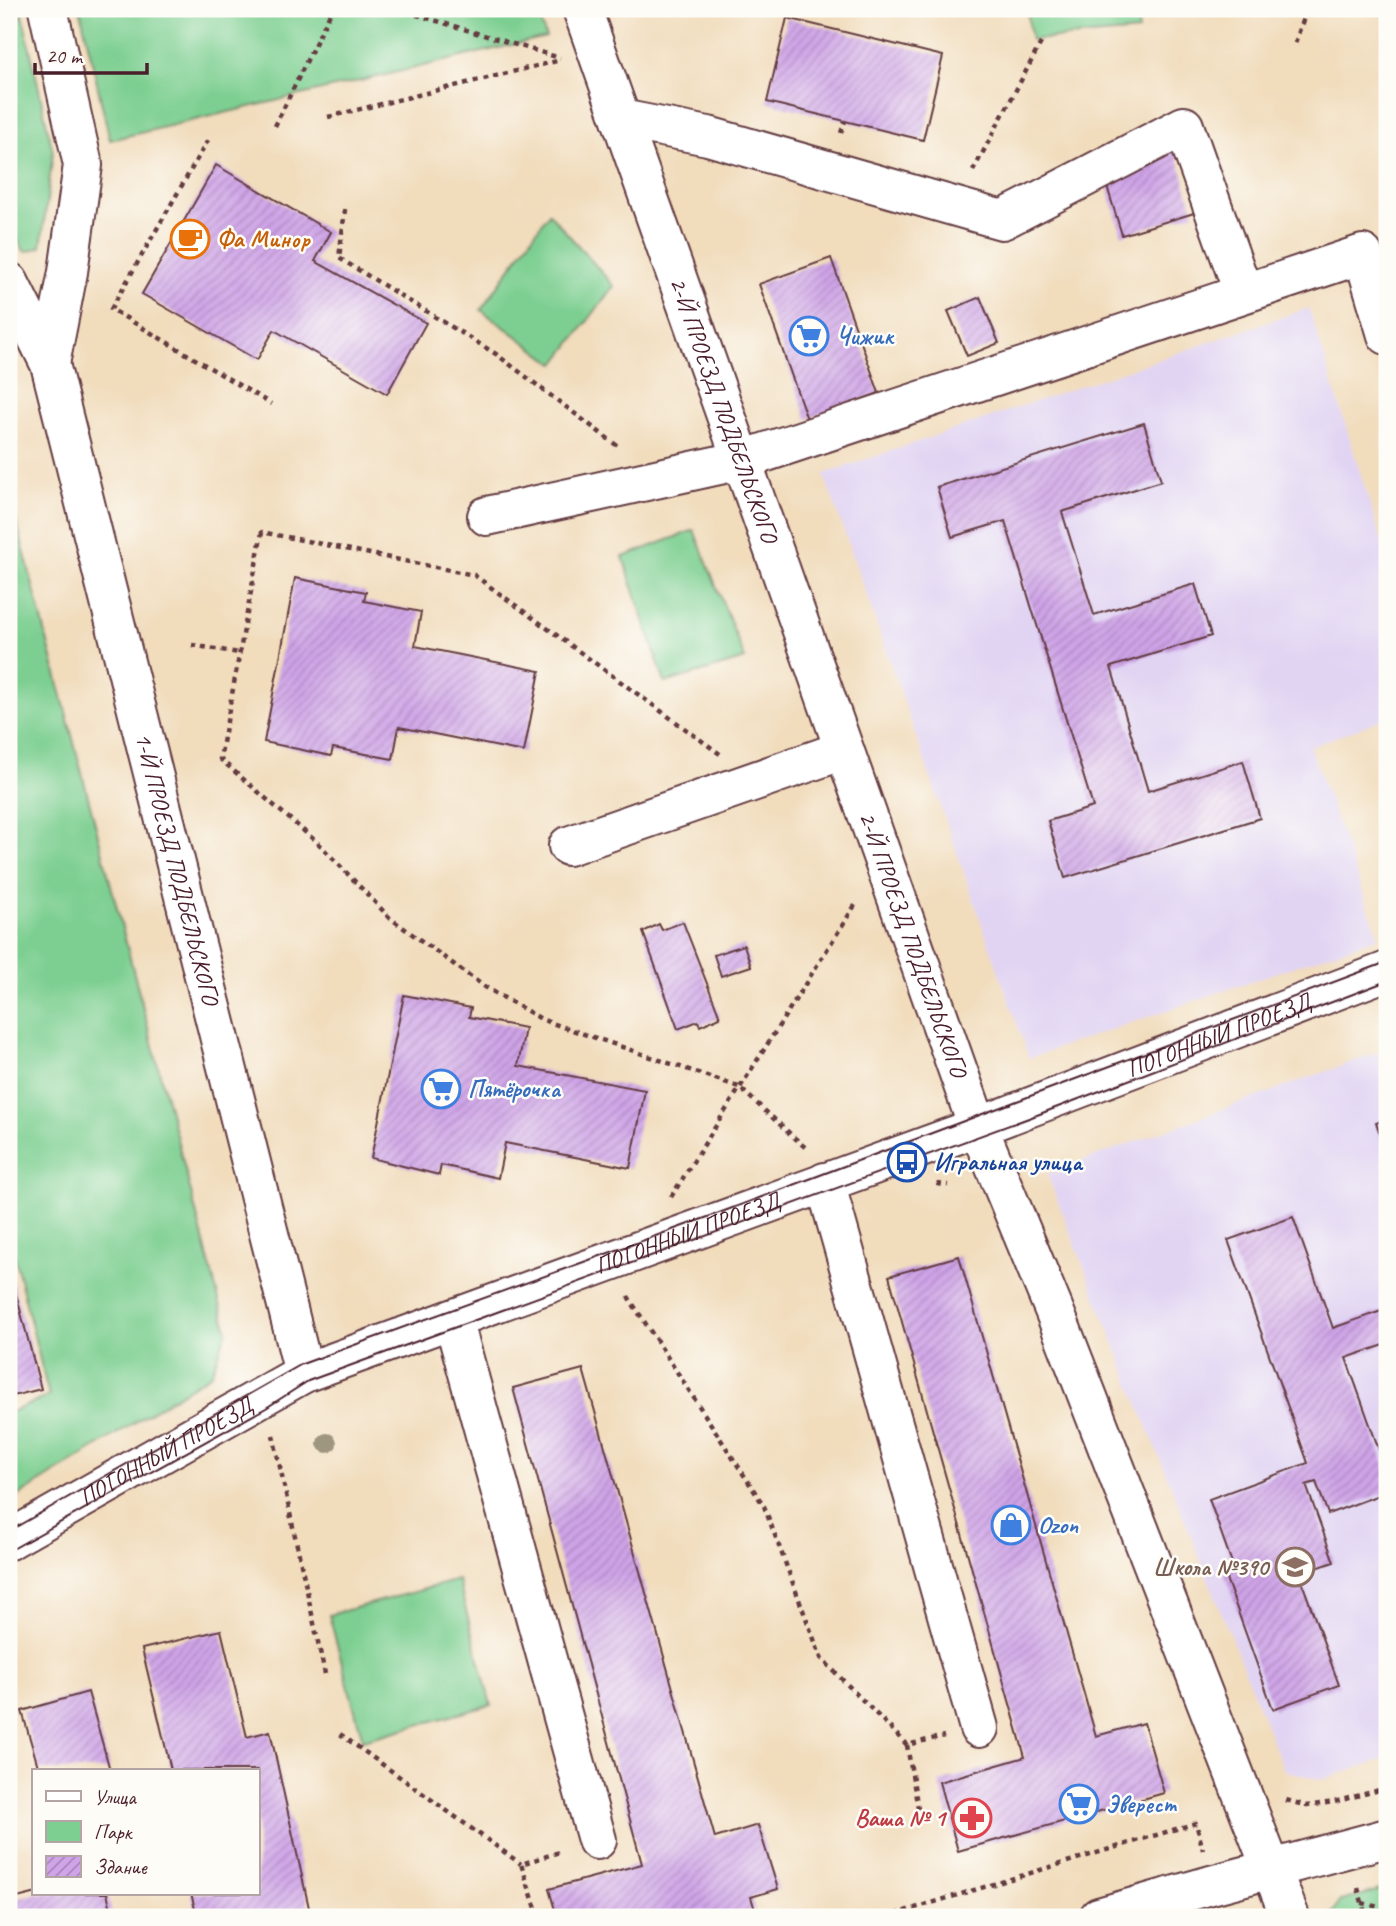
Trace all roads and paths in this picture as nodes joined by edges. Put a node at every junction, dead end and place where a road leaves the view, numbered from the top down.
1 (48, 9) edge
2 (332, 9) edge
3 (397, 9) edge
4 (582, 9) edge
5 (1307, 9) edge
6 (1043, 39) dead end
7 (1295, 43) dead end
8 (328, 117) dead end
9 (621, 118) junction
10 (275, 126) dead end
11 (208, 139) dead end
12 (955, 206) junction
13 (345, 209) dead end
14 (68, 272) junction
15 (10, 285) edge
16 (1243, 292) junction
17 (1387, 335) edge
18 (50, 364) junction
19 (271, 404) dead end
20 (742, 460) junction
21 (663, 477) junction
22 (486, 516) dead end
23 (192, 645) dead end
24 (239, 653) junction
25 (844, 750) junction
26 (757, 781) junction
27 (568, 846) dead end
28 (863, 894) dead end
29 (1387, 971) edge
30 (738, 1087) junction
31 (978, 1127) junction
32 (819, 1168) junction
33 (669, 1201) dead end
34 (629, 1298) dead end
35 (453, 1319) junction
36 (304, 1373) junction
37 (264, 1398) junction
38 (9, 1540) edge
39 (325, 1674) dead end
40 (979, 1728) joint
41 (340, 1734) dead end
42 (907, 1745) junction
43 (1387, 1788) edge
44 (1283, 1799) dead end
45 (918, 1809) dead end
46 (1387, 1839) edge
47 (597, 1840) joint
48 (1206, 1863) dead end
49 (521, 1864) junction
50 (1271, 1870) junction
51 (1358, 1888) dead end
52 (1362, 1903) junction
53 (1387, 1909) edge
54 (539, 1917) edge
55 (885, 1917) edge
56 (1099, 1917) edge
57 (1290, 1917) edge
58 (1366, 1917) edge

1 - 14 street, 1-Й ПРОЕЗД ПОДБЕЛЬСКОГО
2 - 10 path
3 - 8 path
4 - 9 street, 2-Й ПРОЕЗД ПОДБЕЛЬСКОГО
5 - 7 path
6 - 12 path
9 - 12 street
9 - 20 street, 2-Й ПРОЕЗД ПОДБЕЛЬСКОГО
11 - 19 path
12 - 16 street
13 - 21 path
14 - 15 street
14 - 18 street, 1-Й ПРОЕЗД ПОДБЕЛЬСКОГО
15 - 18 street, 1-Й ПРОЕЗД ПОДБЕЛЬСКОГО
16 - 17 street
16 - 20 street
18 - 36 street, 1-Й ПРОЕЗД ПОДБЕЛЬСКОГО
20 - 21 street
20 - 25 street, 2-Й ПРОЕЗД ПОДБЕЛЬСКОГО
21 - 22 street
23 - 24 path
24 - 26 path
24 - 30 path
25 - 26 street
25 - 31 street, 2-Й ПРОЕЗД ПОДБЕЛЬСКОГО
26 - 27 street
28 - 30 path
29 - 31 street, ПОГОННЫЙ ПРОЕЗД
30 - 32 path
30 - 33 path
31 - 32 street, ПОГОННЫЙ ПРОЕЗД
31 - 50 street, 2-Й ПРОЕЗД ПОДБЕЛЬСКОГО
32 - 35 street, ПОГОННЫЙ ПРОЕЗД
32 - 40 street
34 - 42 path
35 - 36 street, ПОГОННЫЙ ПРОЕЗД
35 - 47 street
36 - 37 street, ПОГОННЫЙ ПРОЕЗД
37 - 38 street, ПОГОННЫЙ ПРОЕЗД
37 - 39 path
40 - 42 path
41 - 49 path
42 - 45 path
43 - 44 path
46 - 50 street
47 - 49 path
48 - 55 path
49 - 54 path
50 - 56 street
50 - 57 street, 2-Й ПРОЕЗД ПОДБЕЛЬСКОГО
51 - 52 path
52 - 53 path
52 - 58 path

